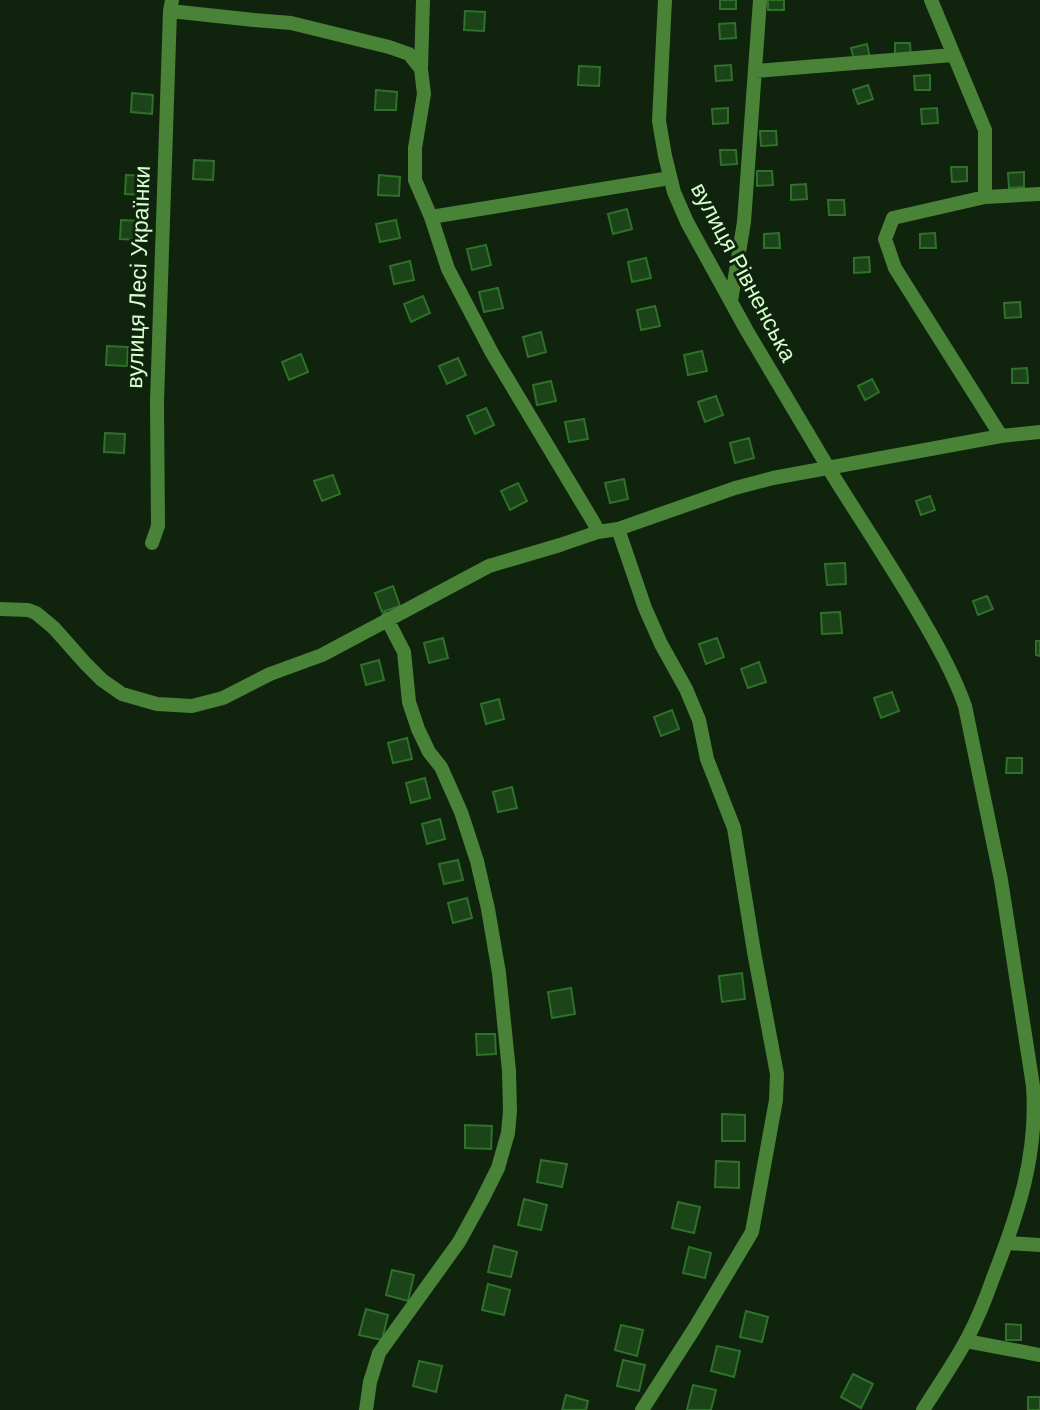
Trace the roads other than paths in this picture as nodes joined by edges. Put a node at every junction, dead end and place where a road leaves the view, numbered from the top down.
1 (423, 0) edge
2 (665, 0) edge
3 (760, 0) edge
4 (931, 0) edge
5 (171, 5) edge
6 (953, 55) junction
7 (421, 69) junction
8 (756, 71) junction
9 (670, 177) junction
10 (1040, 194) edge
11 (985, 197) junction
12 (431, 217) junction
13 (731, 301) junction
14 (1040, 432) edge
15 (1001, 436) junction
16 (829, 469) junction
17 (618, 529) junction
18 (598, 532) junction
19 (152, 543) dead end
20 (0, 609) edge
21 (387, 619) junction
22 (1007, 1244) junction
23 (1040, 1245) edge
24 (966, 1342) junction
25 (1040, 1355) edge
26 (366, 1410) edge
27 (642, 1410) edge
28 (923, 1410) edge

1 - 7 street
2 - 9 street, вулиця Рівненська
3 - 8 street
4 - 6 street
5 - 7 street
5 - 19 street, вулиця Лесі Українки
6 - 8 street
6 - 11 street
7 - 12 street
8 - 13 street
9 - 12 street
9 - 13 street, вулиця Рівненська
10 - 11 street
11 - 15 street
12 - 18 street
13 - 16 street, вулиця Рівненська
14 - 15 street
15 - 16 street
16 - 17 street
16 - 22 street, вулиця Рівненська
17 - 18 street
17 - 27 street
18 - 21 street
20 - 21 street
21 - 26 street
22 - 23 street
22 - 24 street, вулиця Рівненська
24 - 25 street
24 - 28 street, вулиця Рівненська

